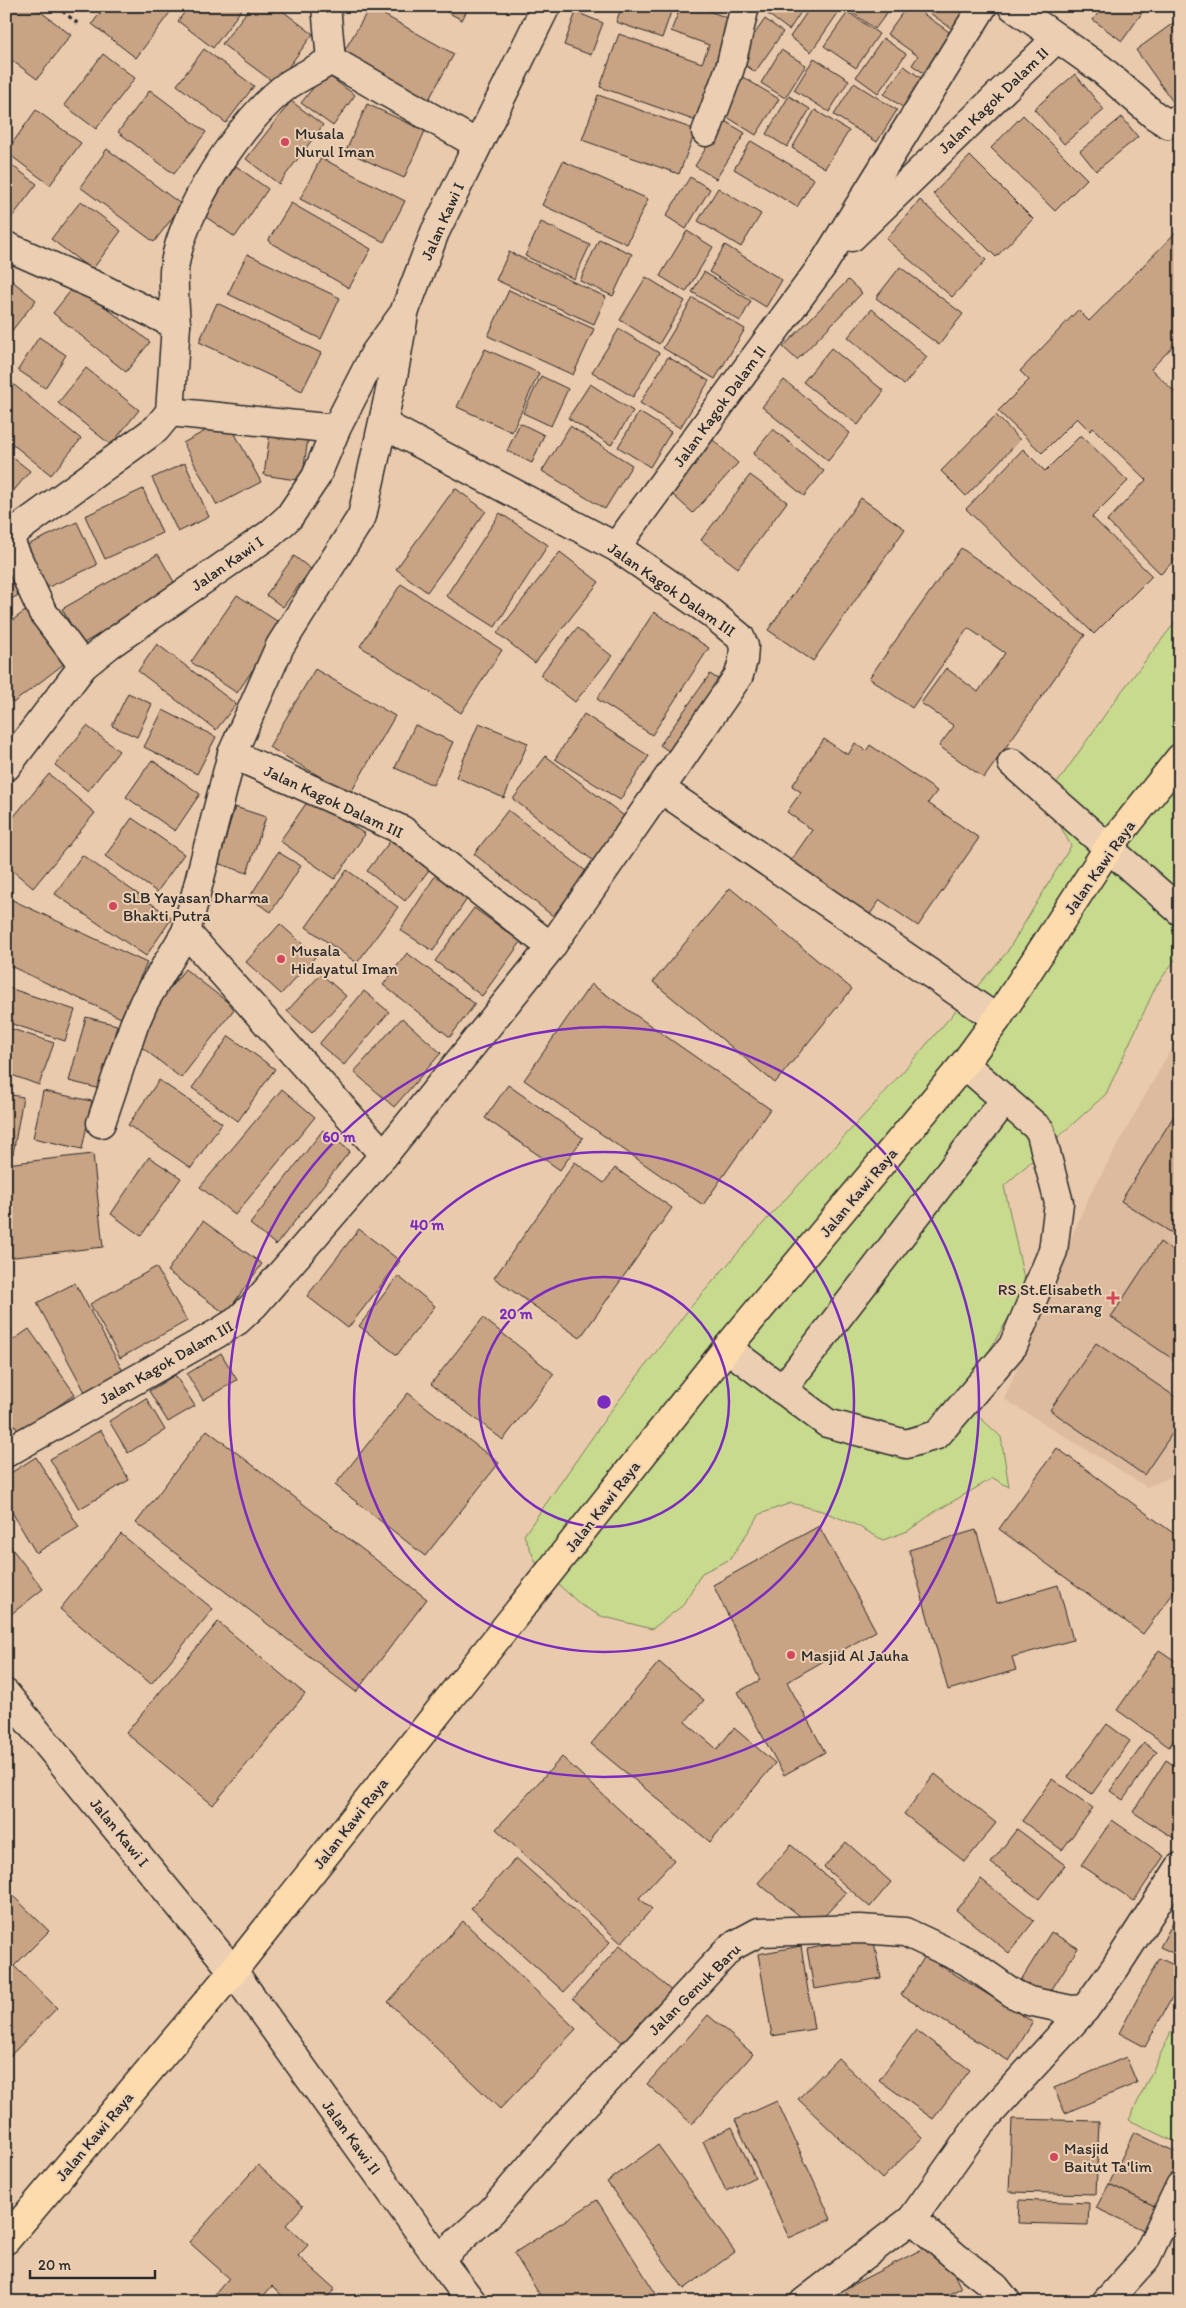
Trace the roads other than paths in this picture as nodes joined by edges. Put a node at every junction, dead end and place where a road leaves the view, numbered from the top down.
1 (326, 6) edge
2 (546, 6) edge
3 (745, 6) edge
4 (983, 6) edge
5 (1012, 6) edge
6 (1056, 39) junction
7 (332, 60) junction
8 (1180, 118) edge
9 (706, 132) dead end
10 (477, 144) junction
11 (6, 246) edge
12 (822, 266) junction
13 (404, 313) junction
14 (176, 325) junction
15 (170, 412) junction
16 (383, 424) junction
17 (336, 428) junction
18 (7, 538) edge
19 (616, 547) junction
20 (83, 666) junction
21 (232, 754) junction
22 (1180, 758) edge
23 (1012, 763) dead end
24 (6, 768) edge
25 (661, 789) junction
26 (1109, 847) junction
27 (1180, 911) edge
28 (186, 932) junction
29 (551, 947) junction
30 (997, 1019) junction
31 (964, 1064) junction
32 (1005, 1100) junction
33 (101, 1123) dead end
34 (384, 1155) junction
35 (727, 1348) junction
36 (782, 1390) junction
37 (6, 1453) edge
38 (6, 1694) edge
39 (1180, 1867) edge
40 (233, 1971) junction
41 (1085, 2009) junction
42 (1180, 2186) edge
43 (912, 2219) junction
44 (6, 2240) edge
45 (439, 2259) junction
46 (472, 2302) edge
47 (804, 2302) edge
48 (1007, 2302) edge
49 (1106, 2302) edge

1 - 7 street
2 - 10 street, Jalan Kawi I
3 - 9 street
4 - 12 street, Jalan Kagok Dalam II
5 - 6 street, Jalan Kagok Dalam II
6 - 8 street, Jalan Kagok Dalam II
6 - 12 street, Jalan Kagok Dalam II
7 - 10 street
7 - 14 street
10 - 13 street, Jalan Kawi I
11 - 14 street
12 - 19 street, Jalan Kagok Dalam II
13 - 16 street
13 - 17 street, Jalan Kawi I
14 - 15 street
15 - 17 street
15 - 18 street
16 - 19 street, Jalan Kagok Dalam III
16 - 21 street
17 - 20 street, Jalan Kawi I
18 - 20 street
19 - 25 street, Jalan Kagok Dalam III
20 - 24 street, Jalan Kawi I
21 - 28 street
21 - 29 street, Jalan Kagok Dalam III
22 - 26 main road, Jalan Kawi Raya
23 - 26 street
25 - 29 street, Jalan Kagok Dalam III
25 - 30 street
26 - 27 street
26 - 30 main road, Jalan Kawi Raya
28 - 33 street
28 - 34 street
29 - 34 street, Jalan Kagok Dalam III
30 - 31 main road, Jalan Kawi Raya
31 - 32 street
31 - 35 main road, Jalan Kawi Raya
32 - 36 street
32 - 36 street
34 - 37 street, Jalan Kagok Dalam III
35 - 36 street
35 - 40 main road, Jalan Kawi Raya
38 - 40 street, Jalan Kawi I
39 - 41 street
40 - 44 main road, Jalan Kawi Raya
40 - 45 street, Jalan Kawi II
41 - 43 street
41 - 45 street, Jalan Genuk Baru
42 - 49 street
43 - 47 street
43 - 48 street
45 - 46 street, Jalan Kawi II

